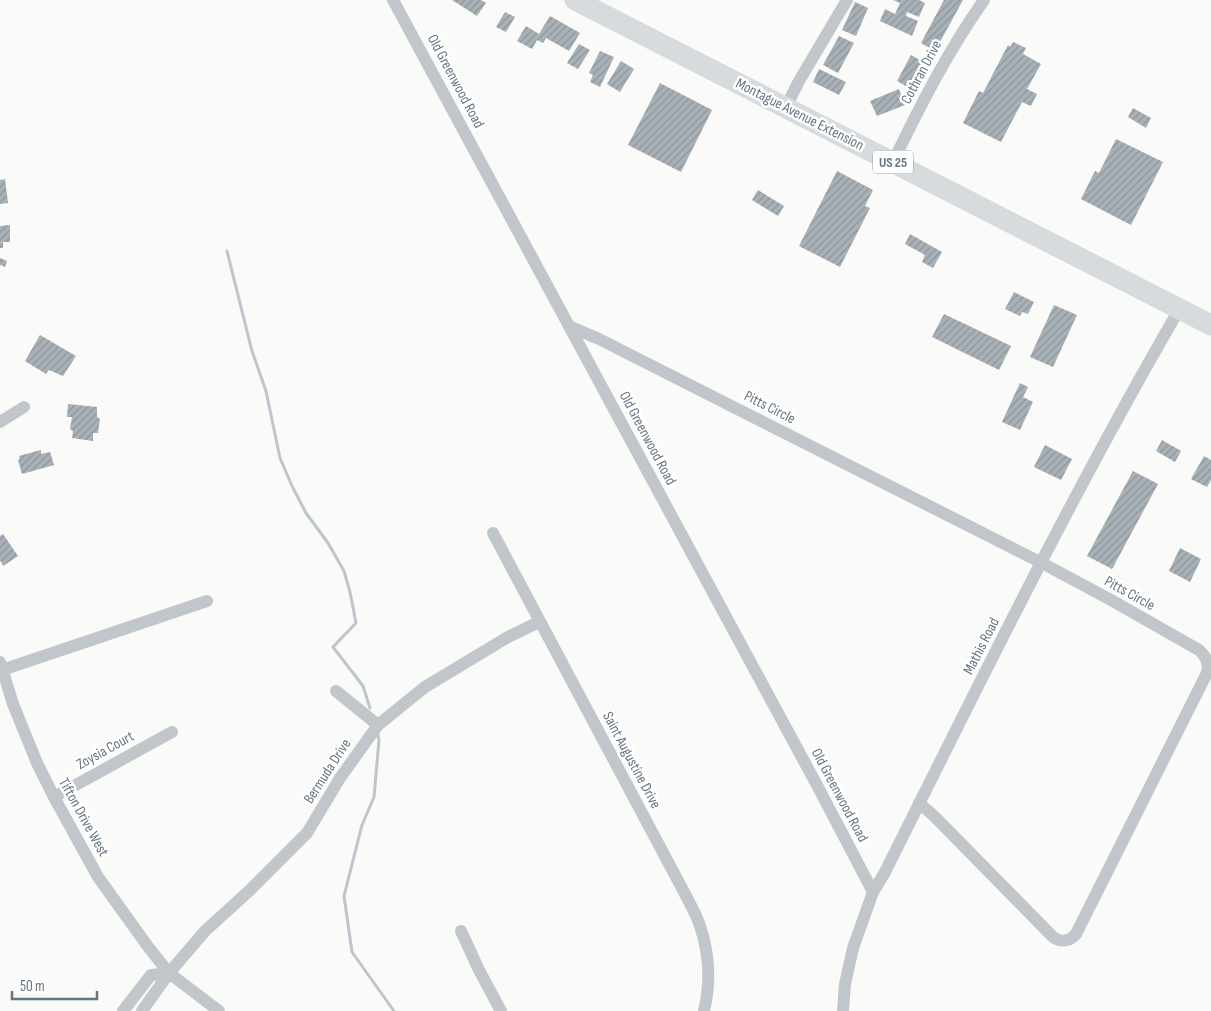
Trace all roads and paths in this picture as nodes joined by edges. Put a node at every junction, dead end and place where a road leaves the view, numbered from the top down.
1 (393, 0) edge
2 (575, 0) edge
3 (847, 0) edge
4 (984, 0) edge
5 (786, 107) junction
6 (893, 162) junction
7 (1180, 308) junction
8 (1211, 325) edge
9 (569, 326) junction
10 (24, 407) dead end
11 (0, 422) edge
12 (493, 533) dead end
13 (1042, 563) junction
14 (207, 601) dead end
15 (539, 622) junction
16 (1, 666) edge
17 (336, 691) dead end
18 (378, 725) junction
19 (172, 732) dead end
20 (54, 797) junction
21 (919, 804) junction
22 (873, 892) junction
23 (461, 931) dead end
24 (169, 972) junction
25 (124, 1011) edge
26 (142, 1011) edge
27 (219, 1011) edge
28 (501, 1011) edge
29 (704, 1011) edge
30 (843, 1011) edge

1 - 9 street, Old Greenwood Road
2 - 5 highway, Montague Avenue Extension / US 25
3 - 5 street
4 - 6 street, Cothran Drive
5 - 6 highway, Montague Avenue Extension / US 25
6 - 7 highway, Montague Avenue Extension / US 25
7 - 8 highway, Montague Avenue Extension / US 25
7 - 13 street, Mathis Road
9 - 13 street, Pitts Circle
9 - 22 street, Old Greenwood Road
10 - 11 street
12 - 15 street, Saint Augustine Drive
13 - 21 street, Mathis Road
13 - 21 street, Pitts Circle
14 - 16 street
15 - 18 street, Bermuda Drive
15 - 29 street, Saint Augustine Drive
16 - 20 street, Tifton Drive West
17 - 18 street
18 - 24 street, Bermuda Drive
19 - 20 street, Zoysia Court
20 - 24 street, Tifton Drive West
21 - 22 street, Mathis Road
22 - 30 street, Mathis Road
23 - 28 street
24 - 25 street, Bermuda Drive
24 - 26 street, Bermuda Drive
24 - 27 street, Tifton Drive West

